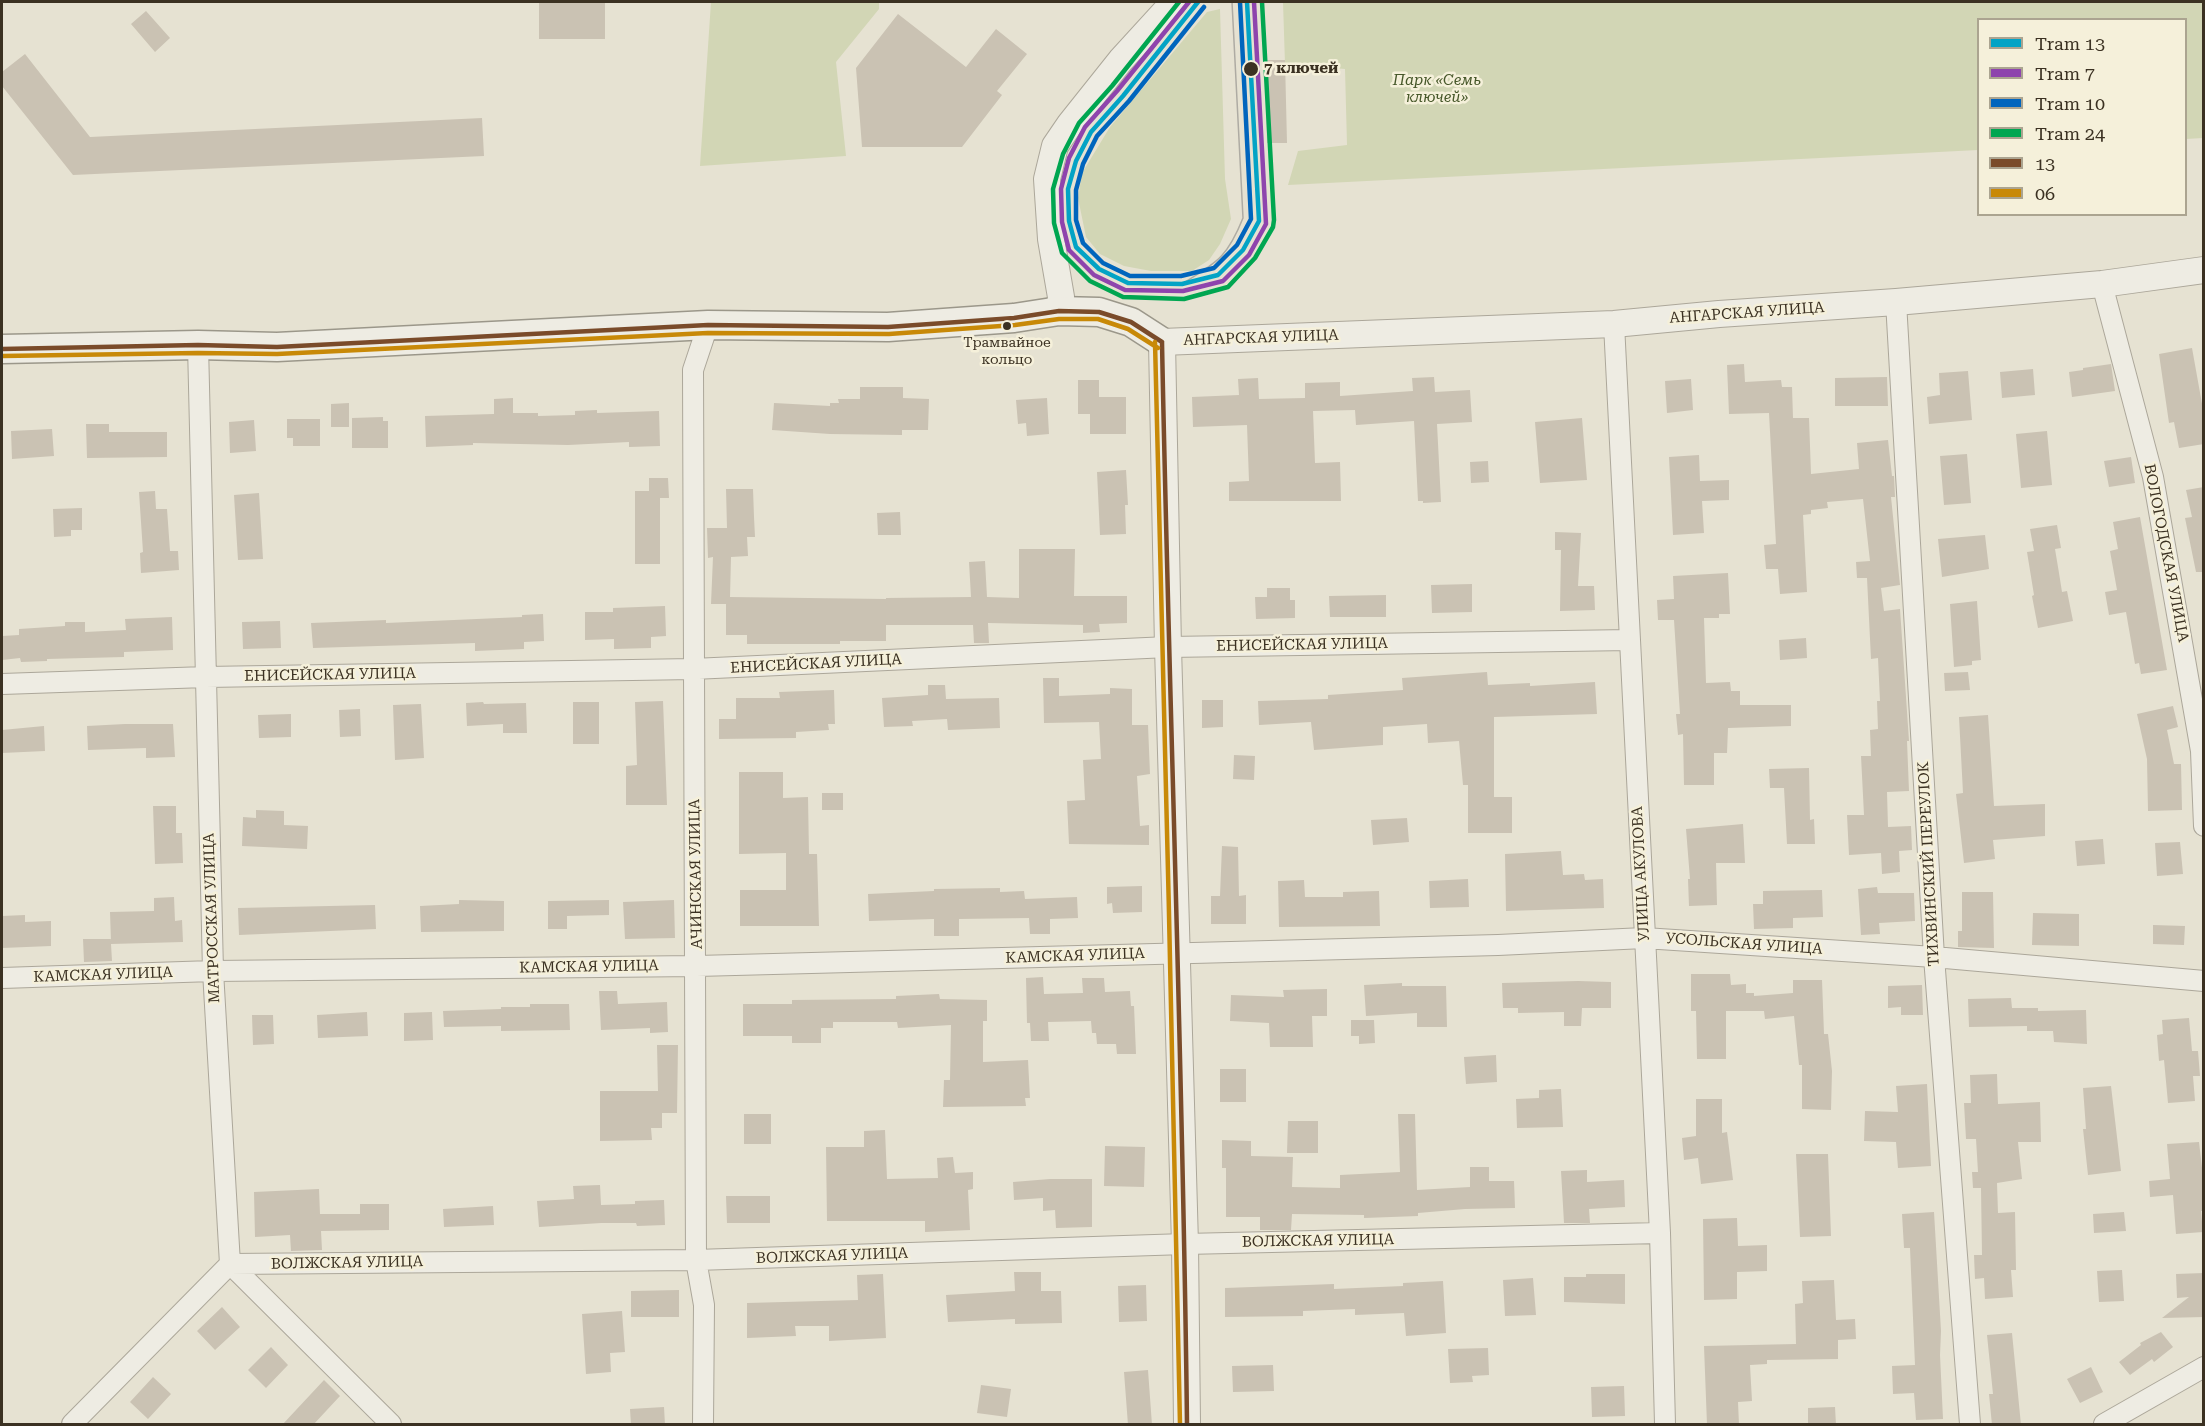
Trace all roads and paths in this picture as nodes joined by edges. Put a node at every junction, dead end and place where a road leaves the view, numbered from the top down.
1 (1174, 2) edge
2 (2204, 270) edge
3 (2102, 284) junction
4 (1896, 302) junction
5 (1059, 311) junction
6 (1614, 324) junction
7 (708, 325) junction
8 (1162, 342) junction
9 (198, 345) junction
10 (2, 350) edge
11 (1630, 640) junction
12 (1168, 647) junction
13 (693, 669) junction
14 (206, 677) junction
15 (2, 684) edge
16 (2204, 826) edge
17 (1644, 938) junction
18 (1176, 953) junction
19 (1934, 957) junction
20 (697, 966) junction
21 (213, 971) junction
22 (2, 978) edge
23 (2204, 981) edge
24 (1660, 1233) junction
25 (1185, 1244) junction
26 (696, 1260) junction
27 (230, 1264) junction
28 (2204, 1367) edge
29 (72, 1425) edge
30 (391, 1425) edge
31 (703, 1425) edge
32 (1187, 1425) edge
33 (1665, 1425) edge
34 (1970, 1425) edge
35 (2104, 1425) edge

1 - 5 street
2 - 3 street, АНГАРСКАЯ УЛИЦА
3 - 4 street, АНГАРСКАЯ УЛИЦА
3 - 16 street, ВОЛОГОДСКАЯ УЛИЦА
4 - 6 street, АНГАРСКАЯ УЛИЦА
4 - 19 street, ТИХВИНСКИЙ ПЕРЕУЛОК
5 - 7 main road, АНГАРСКАЯ УЛИЦА
5 - 8 main road, АНГАРСКАЯ УЛИЦА
6 - 8 street, АНГАРСКАЯ УЛИЦА
6 - 11 street, УЛИЦА АКУЛОВА
7 - 9 main road, АНГАРСКАЯ УЛИЦА
7 - 13 street, АЧИНСКАЯ УЛИЦА
8 - 12 street
9 - 10 main road, АНГАРСКАЯ УЛИЦА
9 - 14 street, МАТРОССКАЯ УЛИЦА
11 - 12 street, ЕНИСЕЙСКАЯ УЛИЦА
11 - 17 street, УЛИЦА АКУЛОВА
12 - 13 street, ЕНИСЕЙСКАЯ УЛИЦА
12 - 18 street
13 - 14 street, ЕНИСЕЙСКАЯ УЛИЦА
13 - 20 street, АЧИНСКАЯ УЛИЦА
14 - 15 street, ЕНИСЕЙСКАЯ УЛИЦА
14 - 21 street, МАТРОССКАЯ УЛИЦА
17 - 18 street, УСОЛЬСКАЯ УЛИЦА
17 - 19 street, УСОЛЬСКАЯ УЛИЦА
17 - 24 street, УЛИЦА АКУЛОВА
18 - 20 street, КАМСКАЯ УЛИЦА
18 - 25 street
19 - 23 street, УСОЛЬСКАЯ УЛИЦА
19 - 34 street, ТИХВИНСКИЙ ПЕРЕУЛОК
20 - 21 street, КАМСКАЯ УЛИЦА
20 - 26 street, АЧИНСКАЯ УЛИЦА
21 - 22 street, КАМСКАЯ УЛИЦА
21 - 27 street, МАТРОССКАЯ УЛИЦА
24 - 25 street, ВОЛЖСКАЯ УЛИЦА
24 - 33 street, УЛИЦА АКУЛОВА
25 - 26 street, ВОЛЖСКАЯ УЛИЦА
25 - 32 street
26 - 27 street, ВОЛЖСКАЯ УЛИЦА
26 - 31 street, АЧИНСКАЯ УЛИЦА
27 - 29 street
27 - 30 street
28 - 35 street

